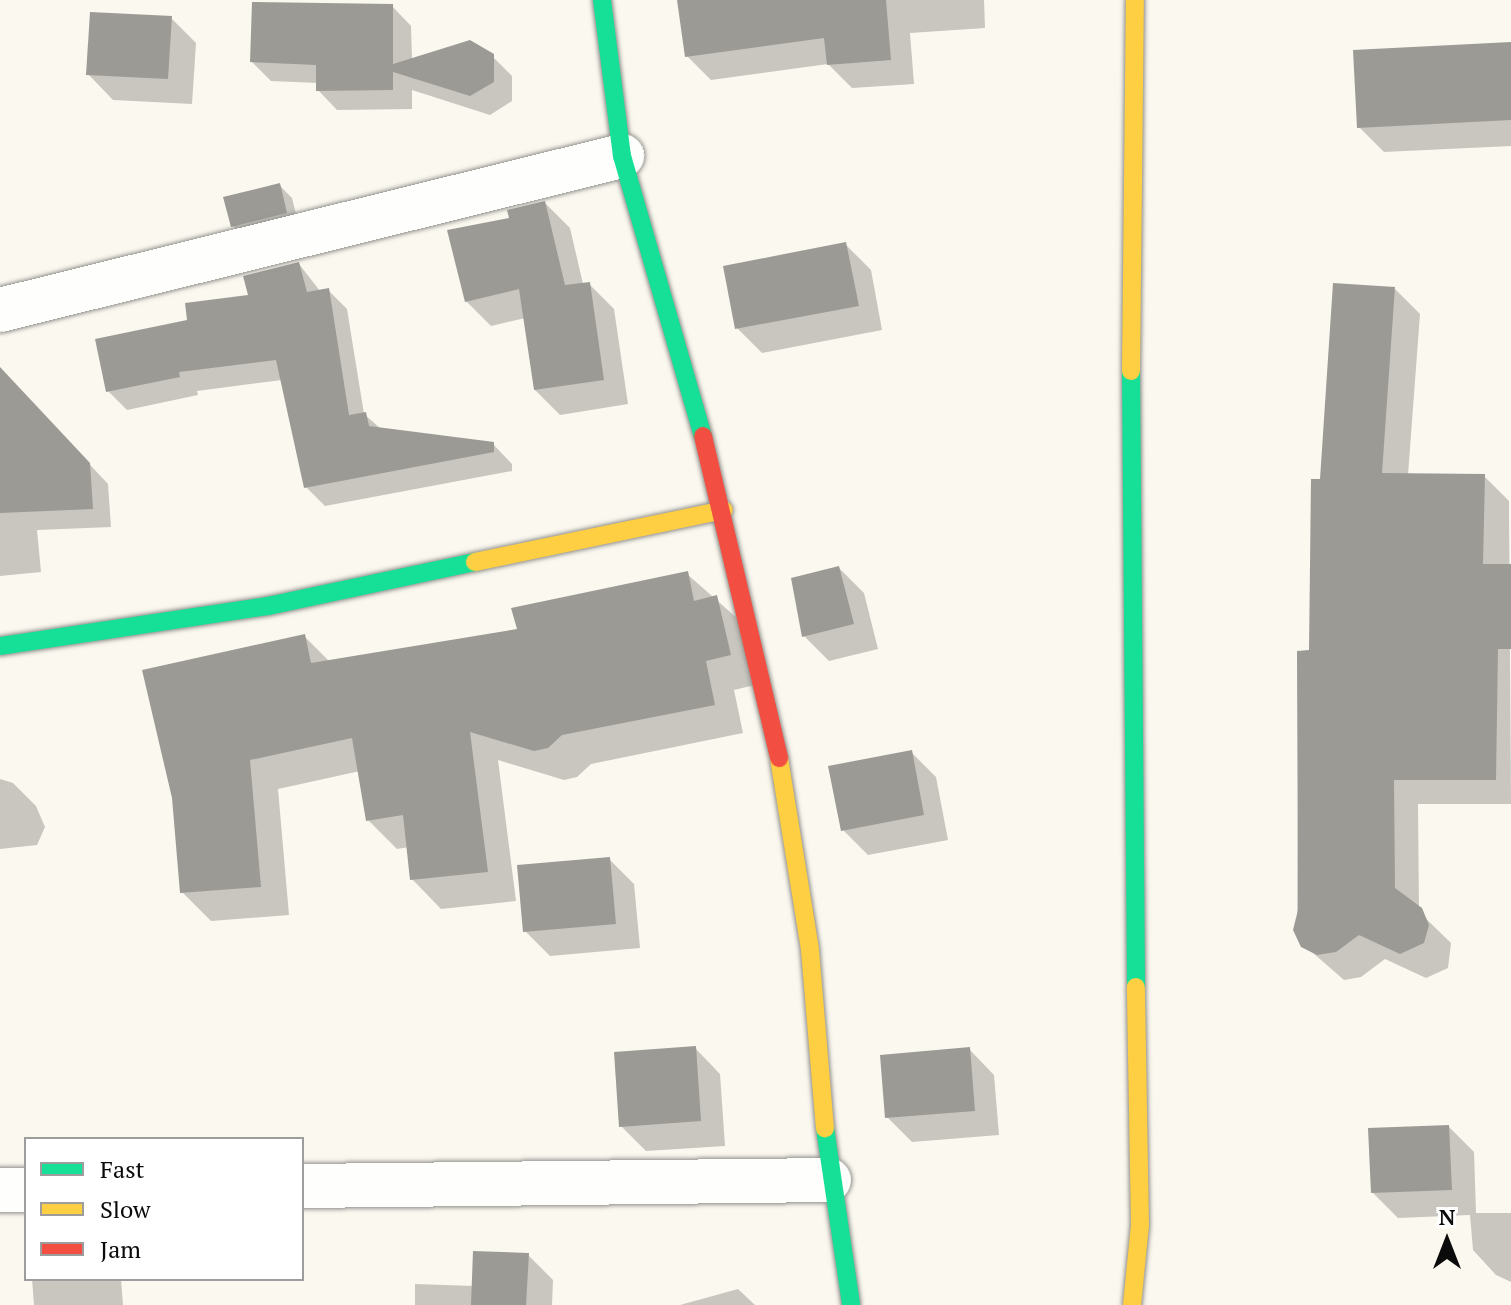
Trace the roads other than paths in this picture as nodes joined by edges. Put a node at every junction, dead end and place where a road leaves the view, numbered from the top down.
1 (602, 0) edge
2 (1135, 0) edge
3 (622, 156) junction
4 (0, 310) edge
5 (724, 510) junction
6 (0, 646) edge
7 (829, 1180) junction
8 (304, 1186) edge
9 (0, 1190) edge
10 (24, 1190) edge
11 (851, 1305) edge
12 (1132, 1305) edge

1 - 3 street
2 - 12 street
3 - 4 street
3 - 5 street
5 - 6 street
5 - 7 street
7 - 8 street
7 - 11 street
9 - 10 street

